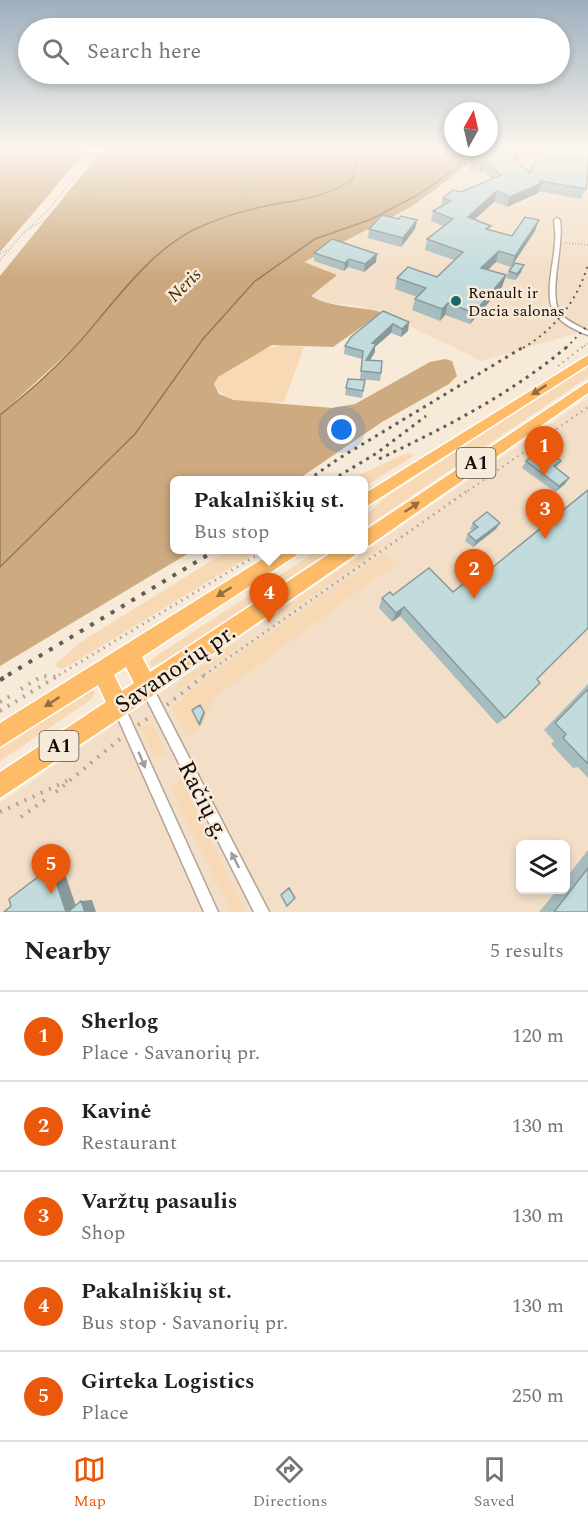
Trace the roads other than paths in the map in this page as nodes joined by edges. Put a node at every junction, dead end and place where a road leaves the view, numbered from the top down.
1 (557, 220) dead end
2 (588, 333) edge
3 (588, 359) edge
4 (588, 387) edge
5 (368, 499) edge
6 (368, 537) edge
7 (283, 554) edge
8 (342, 554) edge
9 (129, 653) junction
10 (101, 670) junction
11 (147, 687) junction
12 (119, 707) junction
13 (0, 736) edge
14 (0, 786) edge
15 (211, 912) edge
16 (262, 912) edge

1 - 2 street
3 -> 5 highway, A1
6 -> 4 highway, A1
7 -> 9 highway, Savanorių pr. / A1
8 - 11 highway, Savanorių pr. / A1
9 - 10 highway, Savanorių pr. / A1
9 - 11 highway
10 - 12 highway
10 -> 13 highway, Savanorių pr. / A1
11 - 12 highway, Savanorių pr. / A1
16 -> 11 street, Račių g.
12 - 14 highway, Savanorių pr. / A1
12 -> 15 street, Račių g.

